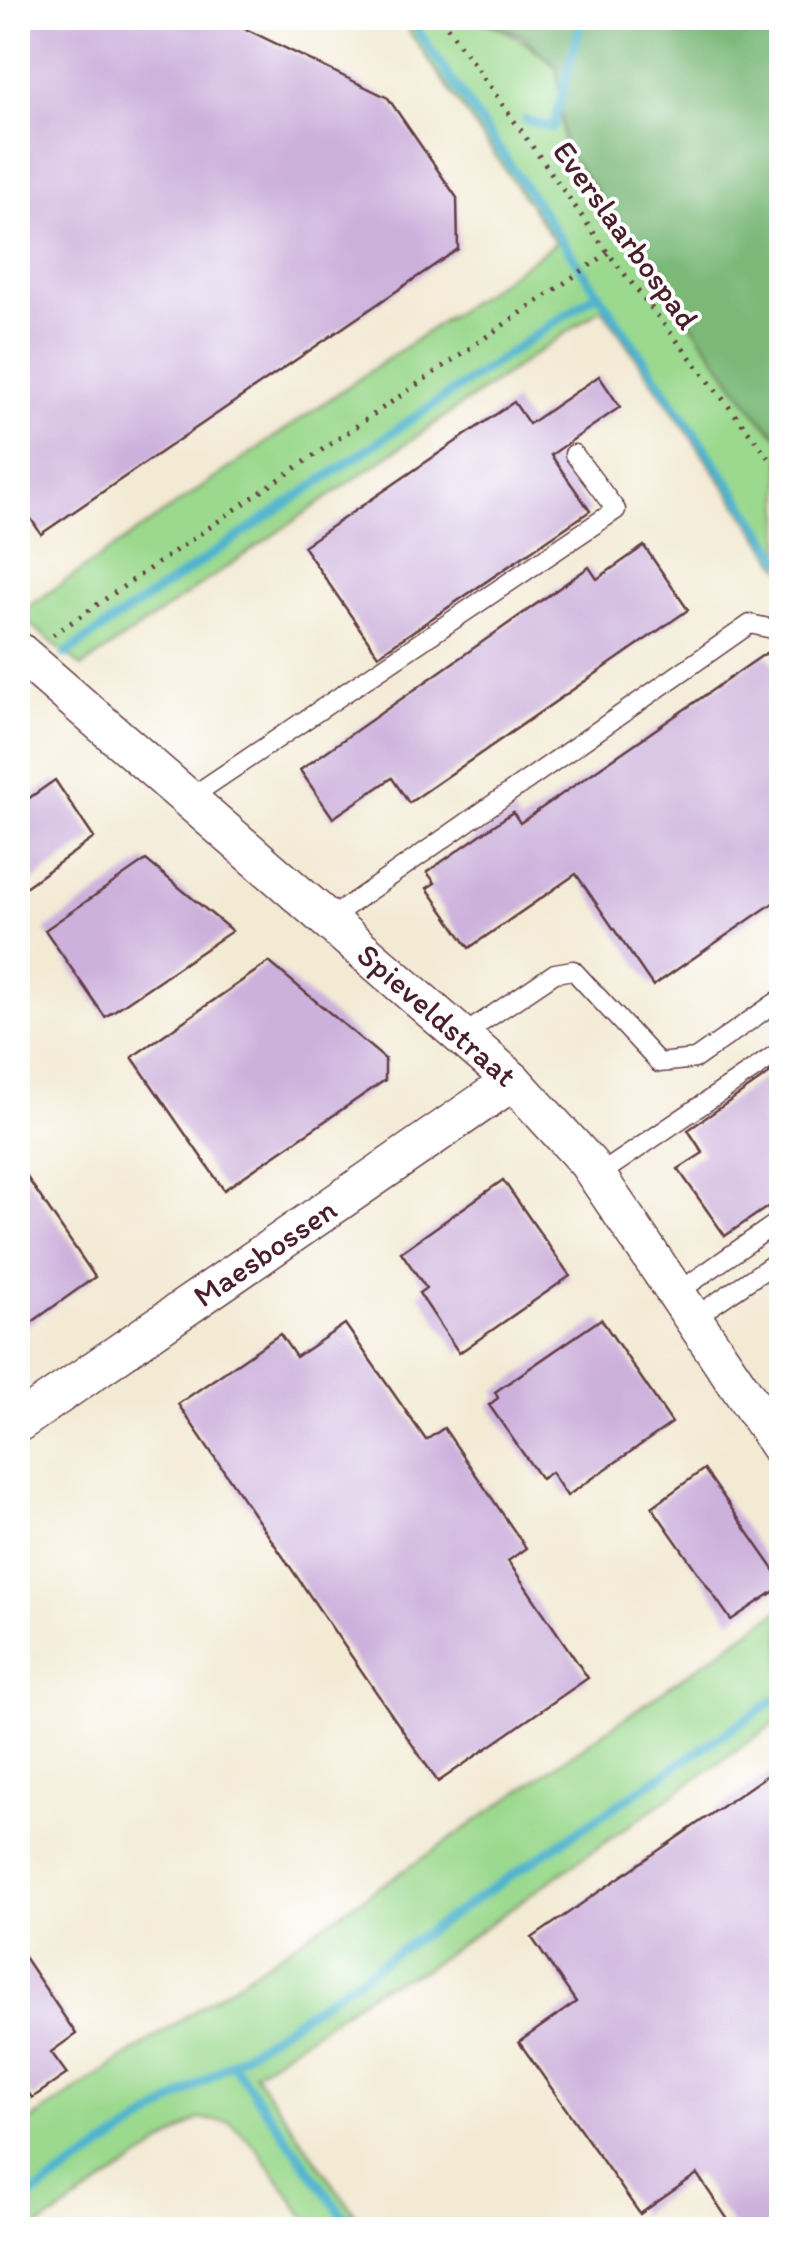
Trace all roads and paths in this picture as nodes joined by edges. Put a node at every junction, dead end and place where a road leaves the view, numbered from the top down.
1 (442, 18) edge
2 (608, 253) junction
3 (574, 454) dead end
4 (782, 474) edge
5 (782, 631) edge
6 (20, 653) edge
7 (188, 798) junction
8 (329, 920) junction
9 (782, 998) edge
10 (463, 1035) junction
11 (782, 1050) edge
12 (513, 1081) junction
13 (596, 1177) junction
14 (782, 1219) edge
15 (782, 1258) edge
16 (683, 1307) junction
17 (18, 1423) edge
18 (777, 1434) edge

1 - 2 path, Everslaarbospad
2 - 4 path, Everslaarbospad
2 - 6 path
3 - 7 lane
5 - 8 lane
6 - 7 street, Spieveldstraat
7 - 8 street, Spieveldstraat
8 - 10 street, Spieveldstraat
9 - 10 lane
10 - 12 street, Spieveldstraat
11 - 13 lane
12 - 13 street, Spieveldstraat
12 - 17 street, Maesbossen
13 - 16 street, Spieveldstraat
14 - 16 lane
15 - 16 lane
16 - 18 street, Spieveldstraat

